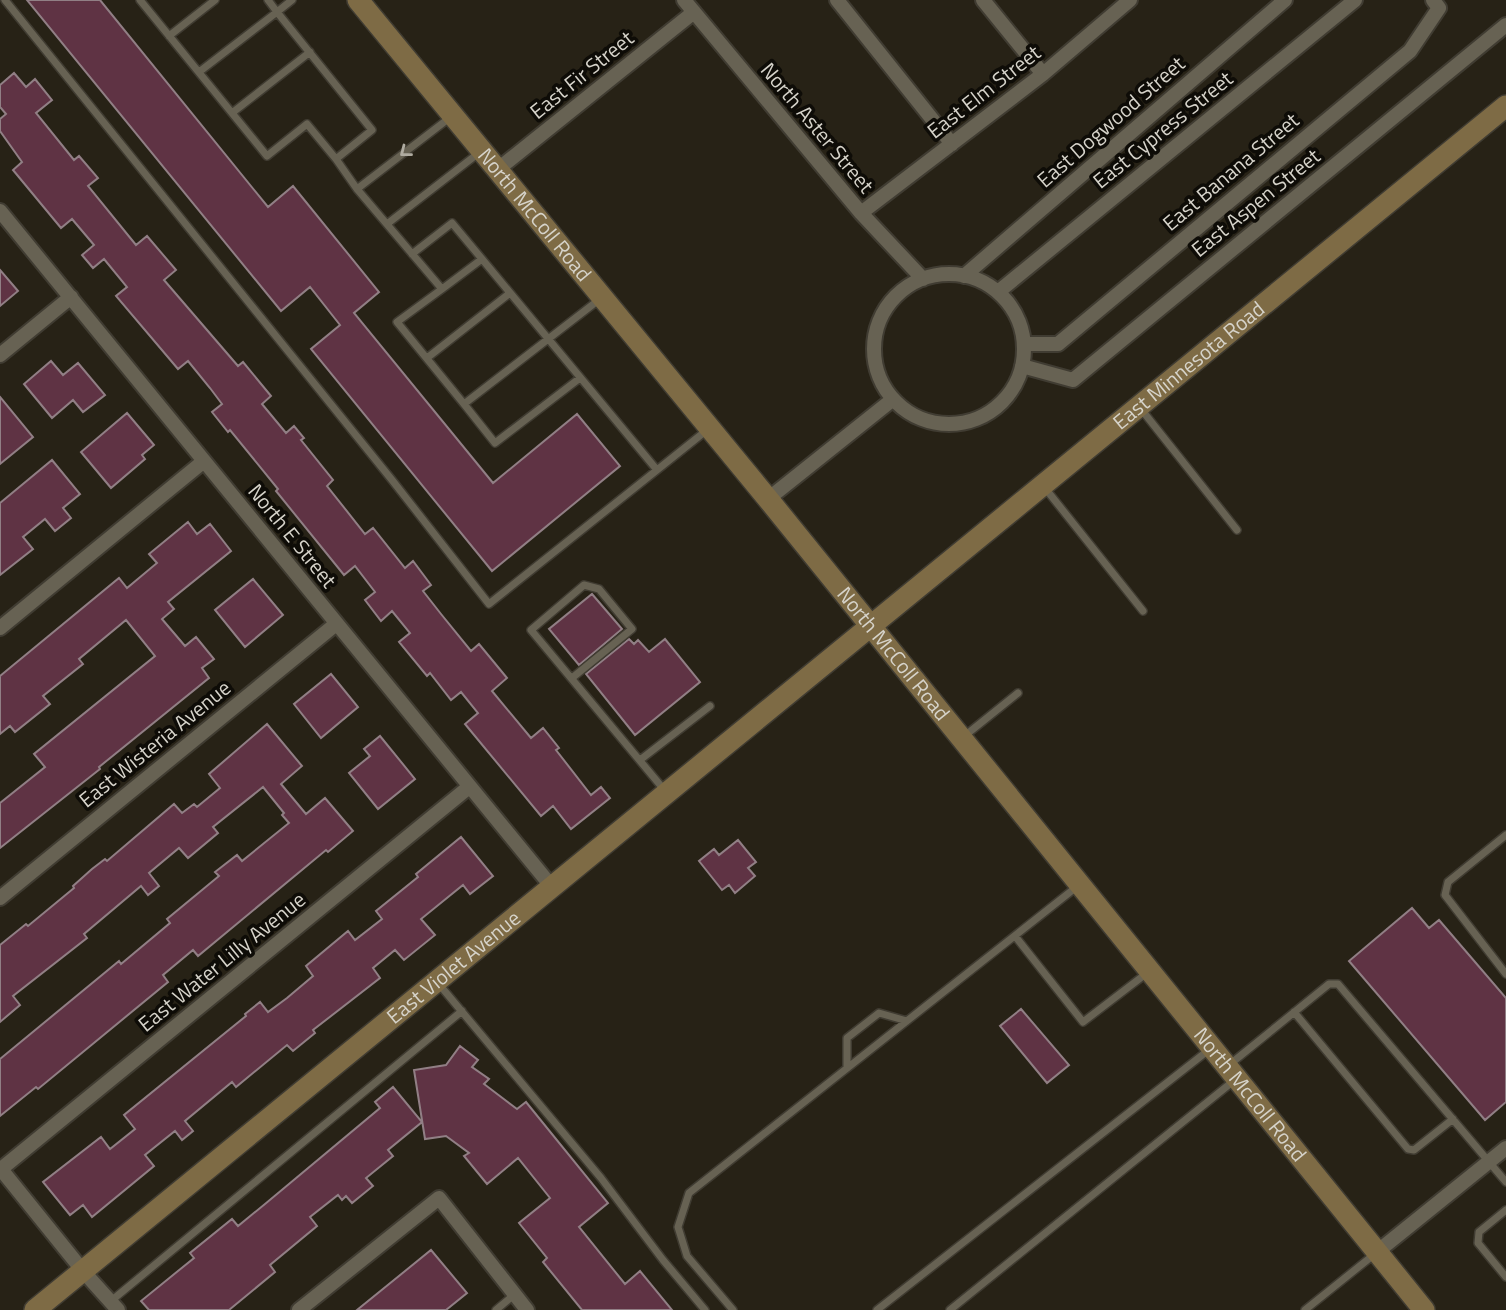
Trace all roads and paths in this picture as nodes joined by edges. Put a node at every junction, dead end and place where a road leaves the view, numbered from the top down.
1 (5, 0) edge
2 (140, 0) edge
3 (215, 0) edge
4 (268, 0) edge
5 (292, 0) edge
6 (358, 0) edge
7 (684, 0) edge
8 (837, 0) edge
9 (983, 0) edge
10 (1130, 0) edge
11 (1285, 0) edge
12 (1355, 0) edge
13 (1433, 0) edge
14 (277, 12) junction
15 (694, 12) junction
16 (1506, 25) edge
17 (169, 36) junction
18 (310, 52) junction
19 (199, 72) junction
20 (1043, 74) junction
21 (1506, 106) edge
22 (232, 113) junction
23 (453, 116) junction
24 (952, 144) junction
25 (482, 151) junction
26 (336, 159) junction
27 (497, 170) junction
28 (357, 189) junction
29 (0, 211) edge
30 (861, 214) junction
31 (387, 224) junction
32 (412, 254) junction
33 (482, 259) junction
34 (964, 276) junction
35 (923, 279) junction
36 (442, 289) junction
37 (998, 292) junction
38 (510, 293) junction
39 (71, 297) junction
40 (602, 297) junction
41 (548, 339) junction
42 (1024, 344) junction
43 (0, 355) edge
44 (427, 358) junction
45 (1022, 366) junction
46 (580, 378) junction
47 (892, 400) junction
48 (464, 404) junction
49 (1139, 406) junction
50 (709, 428) junction
51 (204, 461) junction
52 (657, 470) junction
53 (1043, 485) junction
54 (768, 499) junction
55 (1237, 530) dead end
56 (1143, 611) dead end
57 (336, 624) junction
58 (870, 625) junction
59 (0, 628) edge
60 (572, 678) junction
61 (1018, 693) dead end
62 (710, 706) dead end
63 (961, 738) junction
64 (640, 760) junction
65 (469, 787) junction
66 (667, 792) junction
67 (1506, 835) edge
68 (1079, 884) junction
69 (552, 887) junction
70 (0, 898) edge
71 (1014, 936) junction
72 (1150, 971) junction
73 (1506, 974) edge
74 (437, 981) junction
75 (462, 1012) junction
76 (1294, 1013) junction
77 (907, 1021) junction
78 (1212, 1048) junction
79 (847, 1068) junction
80 (1232, 1073) junction
81 (1453, 1119) junction
82 (1506, 1148) edge
83 (1489, 1162) junction
84 (1, 1169) edge
85 (1506, 1182) edge
86 (1506, 1210) edge
87 (1377, 1252) junction
88 (83, 1271) junction
89 (1506, 1277) edge
90 (515, 1294) junction
91 (114, 1306) edge
92 (35, 1310) edge
93 (299, 1310) edge
94 (496, 1310) edge
95 (527, 1310) edge
96 (705, 1310) edge
97 (733, 1310) edge
98 (877, 1310) edge
99 (950, 1310) edge
100 (1305, 1310) edge
101 (1424, 1310) edge

1 - 52 lane
2 - 17 lane
3 - 17 lane
4 - 14 lane
5 - 14 lane
6 - 23 street, North McColl Road
7 - 15 street, North Aster Street
8 - 24 street
9 - 20 street
10 - 20 street, East Elm Street
11 - 34 street, East Dogwood Street
12 - 37 street, East Cypress Street
13 - 42 street, East Banana Street
14 - 18 lane
14 - 19 lane
15 - 27 street, East Fir Street
15 - 30 street, North Aster Street
16 - 45 street, East Aspen Street
17 - 19 lane
18 - 22 lane
18 - 26 lane
19 - 22 lane
20 - 24 street, East Elm Street
21 - 49 street, East Minnesota Road
22 - 26 lane
23 - 25 street, North McColl Road
23 -> 28 lane
24 - 30 street, East Elm Street
25 - 27 street, North McColl Road
25 - 31 lane
26 - 28 lane
27 - 40 street, North McColl Road
28 - 31 lane
29 - 39 street, North E Street
30 - 35 street, North Aster Street
31 - 32 lane
32 - 33 lane
32 - 36 lane
33 - 36 lane
33 - 38 lane
34 - 35 street
34 - 37 street
35 - 47 street
36 - 44 lane
37 - 42 street
38 - 41 lane
38 - 44 lane
39 - 43 street
39 - 51 street, North E Street
40 - 41 lane
40 - 50 street, North McColl Road
41 - 46 lane
41 - 48 lane
42 - 45 street
44 - 48 lane
45 - 47 street
46 - 48 lane
46 - 52 lane
47 - 54 street
49 - 53 street, East Minnesota Road
49 - 55 lane
50 - 52 lane
50 - 54 street, North McColl Road
51 - 57 street, North E Street
51 - 59 street
53 - 56 lane
53 - 58 street, East Minnesota Road
54 - 58 street, North McColl Road
57 - 65 street, North E Street
57 - 70 street, East Wisteria Avenue
58 - 63 street, North McColl Road
58 - 66 street, East Violet Avenue
60 - 60 lane
60 - 64 lane
61 - 63 lane
62 - 64 lane
63 - 68 street, North McColl Road
64 - 66 lane
65 - 69 street, North E Street
65 - 84 street, East Water Lilly Avenue
66 - 69 street, East Violet Avenue
67 - 73 lane
68 - 71 lane
68 - 72 street, North McColl Road
69 - 74 street, East Violet Avenue
71 - 72 lane
71 - 77 lane
72 - 78 street, North McColl Road
74 - 75 lane
74 - 88 street, East Violet Avenue
75 - 91 lane
75 - 96 lane
76 - 80 lane
76 - 81 lane
76 - 81 lane
77 - 79 lane
77 - 79 lane
78 - 80 street, North McColl Road
78 - 98 lane
79 - 97 lane
80 - 87 street, North McColl Road
80 - 99 lane
81 - 83 lane
82 - 83 street
83 - 85 lane
83 - 87 street
84 - 88 street
86 - 89 lane
87 - 100 lane
87 - 101 street, North McColl Road
88 - 91 street
88 - 92 street, East Violet Avenue
90 - 93 street
90 - 94 lane
90 - 95 street

